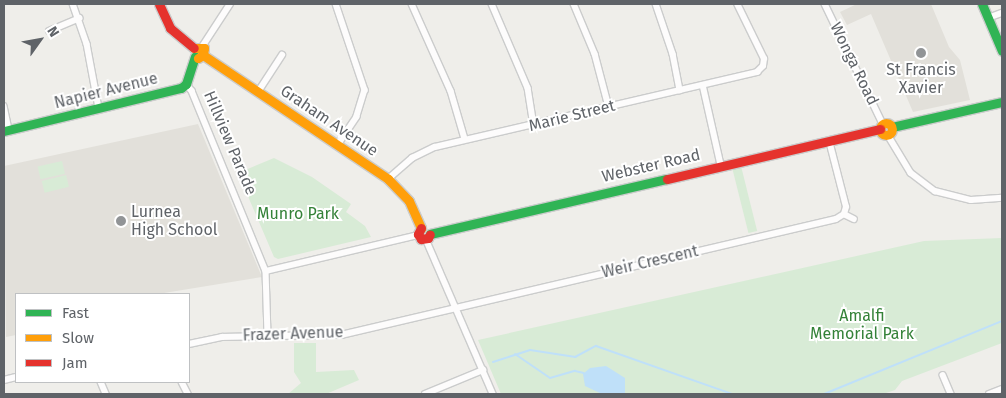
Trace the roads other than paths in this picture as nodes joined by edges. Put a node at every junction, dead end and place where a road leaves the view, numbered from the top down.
1 (73, 4) edge
2 (158, 4) edge
3 (230, 4) edge
4 (336, 4) edge
5 (412, 4) edge
6 (492, 4) edge
7 (574, 4) edge
8 (656, 4) edge
9 (737, 4) edge
10 (825, 4) edge
11 (982, 4) edge
12 (1002, 13) edge
13 (79, 18) junction
14 (988, 18) junction
15 (49, 31) dead end
16 (1002, 51) edge
17 (199, 52) junction
18 (282, 55) dead end
19 (186, 84) junction
20 (704, 85) junction
21 (680, 90) junction
22 (258, 92) junction
23 (1002, 102) edge
24 (4, 106) edge
25 (609, 107) junction
26 (98, 108) junction
27 (534, 125) junction
28 (886, 128) junction
29 (6, 130) edge
30 (465, 140) junction
31 (829, 141) junction
32 (338, 145) junction
33 (721, 165) junction
34 (388, 179) junction
35 (1002, 198) edge
36 (844, 214) junction
37 (854, 219) dead end
38 (424, 234) junction
39 (266, 271) junction
40 (455, 307) junction
41 (268, 336) junction
42 (190, 344) edge
43 (483, 370) junction
44 (943, 375) dead end
45 (1002, 388) edge
46 (425, 394) edge
47 (493, 394) edge
48 (951, 394) edge
49 (989, 394) edge

1 - 13 street
2 - 17 street
3 - 17 street
4 - 32 street
5 - 30 street
6 - 27 street
7 - 25 street
8 - 21 street
9 - 20 street, Marie Street
10 - 28 street, Wonga Road
11 - 14 street
12 - 14 street
13 - 15 street
13 - 26 street
14 - 16 street
17 - 19 street
17 - 22 street, Graham Avenue
18 - 22 street
19 - 26 street, Napier Avenue
19 - 39 street, Hillview Parade
20 - 21 street, Marie Street
20 - 33 street
21 - 25 street, Marie Street
22 - 32 street, Graham Avenue
23 - 28 street, Webster Road
24 - 29 street
25 - 27 street, Marie Street
26 - 29 street, Napier Avenue
27 - 30 street, Marie Street
28 - 31 street, Webster Road
28 - 35 street, Wonga Road
30 - 34 street, Marie Street
31 - 33 street, Webster Road
31 - 36 street
32 - 34 street, Graham Avenue
33 - 38 street, Webster Road
34 - 38 street, Graham Avenue
36 - 37 street
36 - 40 street, Weir Crescent
38 - 39 street, Webster Road
38 - 40 street, Graham Avenue
39 - 41 street
40 - 41 street, Frazer Avenue
40 - 43 street, Graham Avenue
41 - 42 street, Frazer Avenue
43 - 46 street
43 - 47 street, Graham Avenue
44 - 48 street
45 - 49 street

